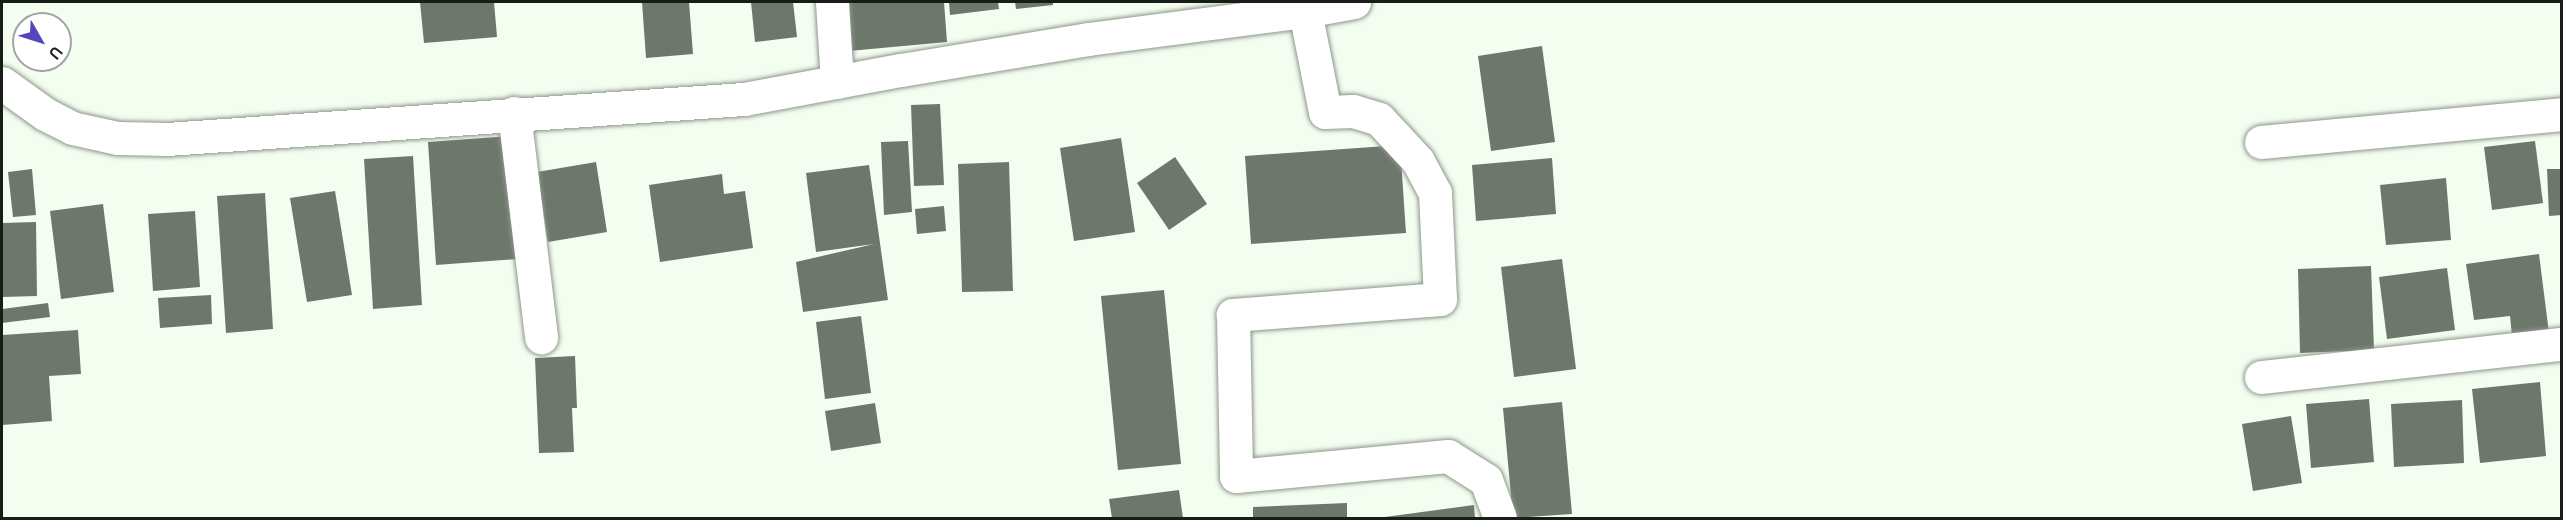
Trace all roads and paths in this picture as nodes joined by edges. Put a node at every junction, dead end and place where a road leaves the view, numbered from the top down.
1 (832, 2) edge
2 (1354, 2) edge
3 (1313, 7) edge
4 (837, 82) junction
5 (2, 83) edge
6 (514, 113) junction
7 (2562, 114) edge
8 (2261, 142) dead end
9 (541, 337) dead end
10 (2562, 344) edge
11 (2261, 377) dead end
12 (1500, 519) edge

1 - 4 street
2 - 3 street
3 - 4 street
3 - 12 street
4 - 6 street
5 - 6 street
6 - 9 street
7 - 8 street
10 - 11 street

